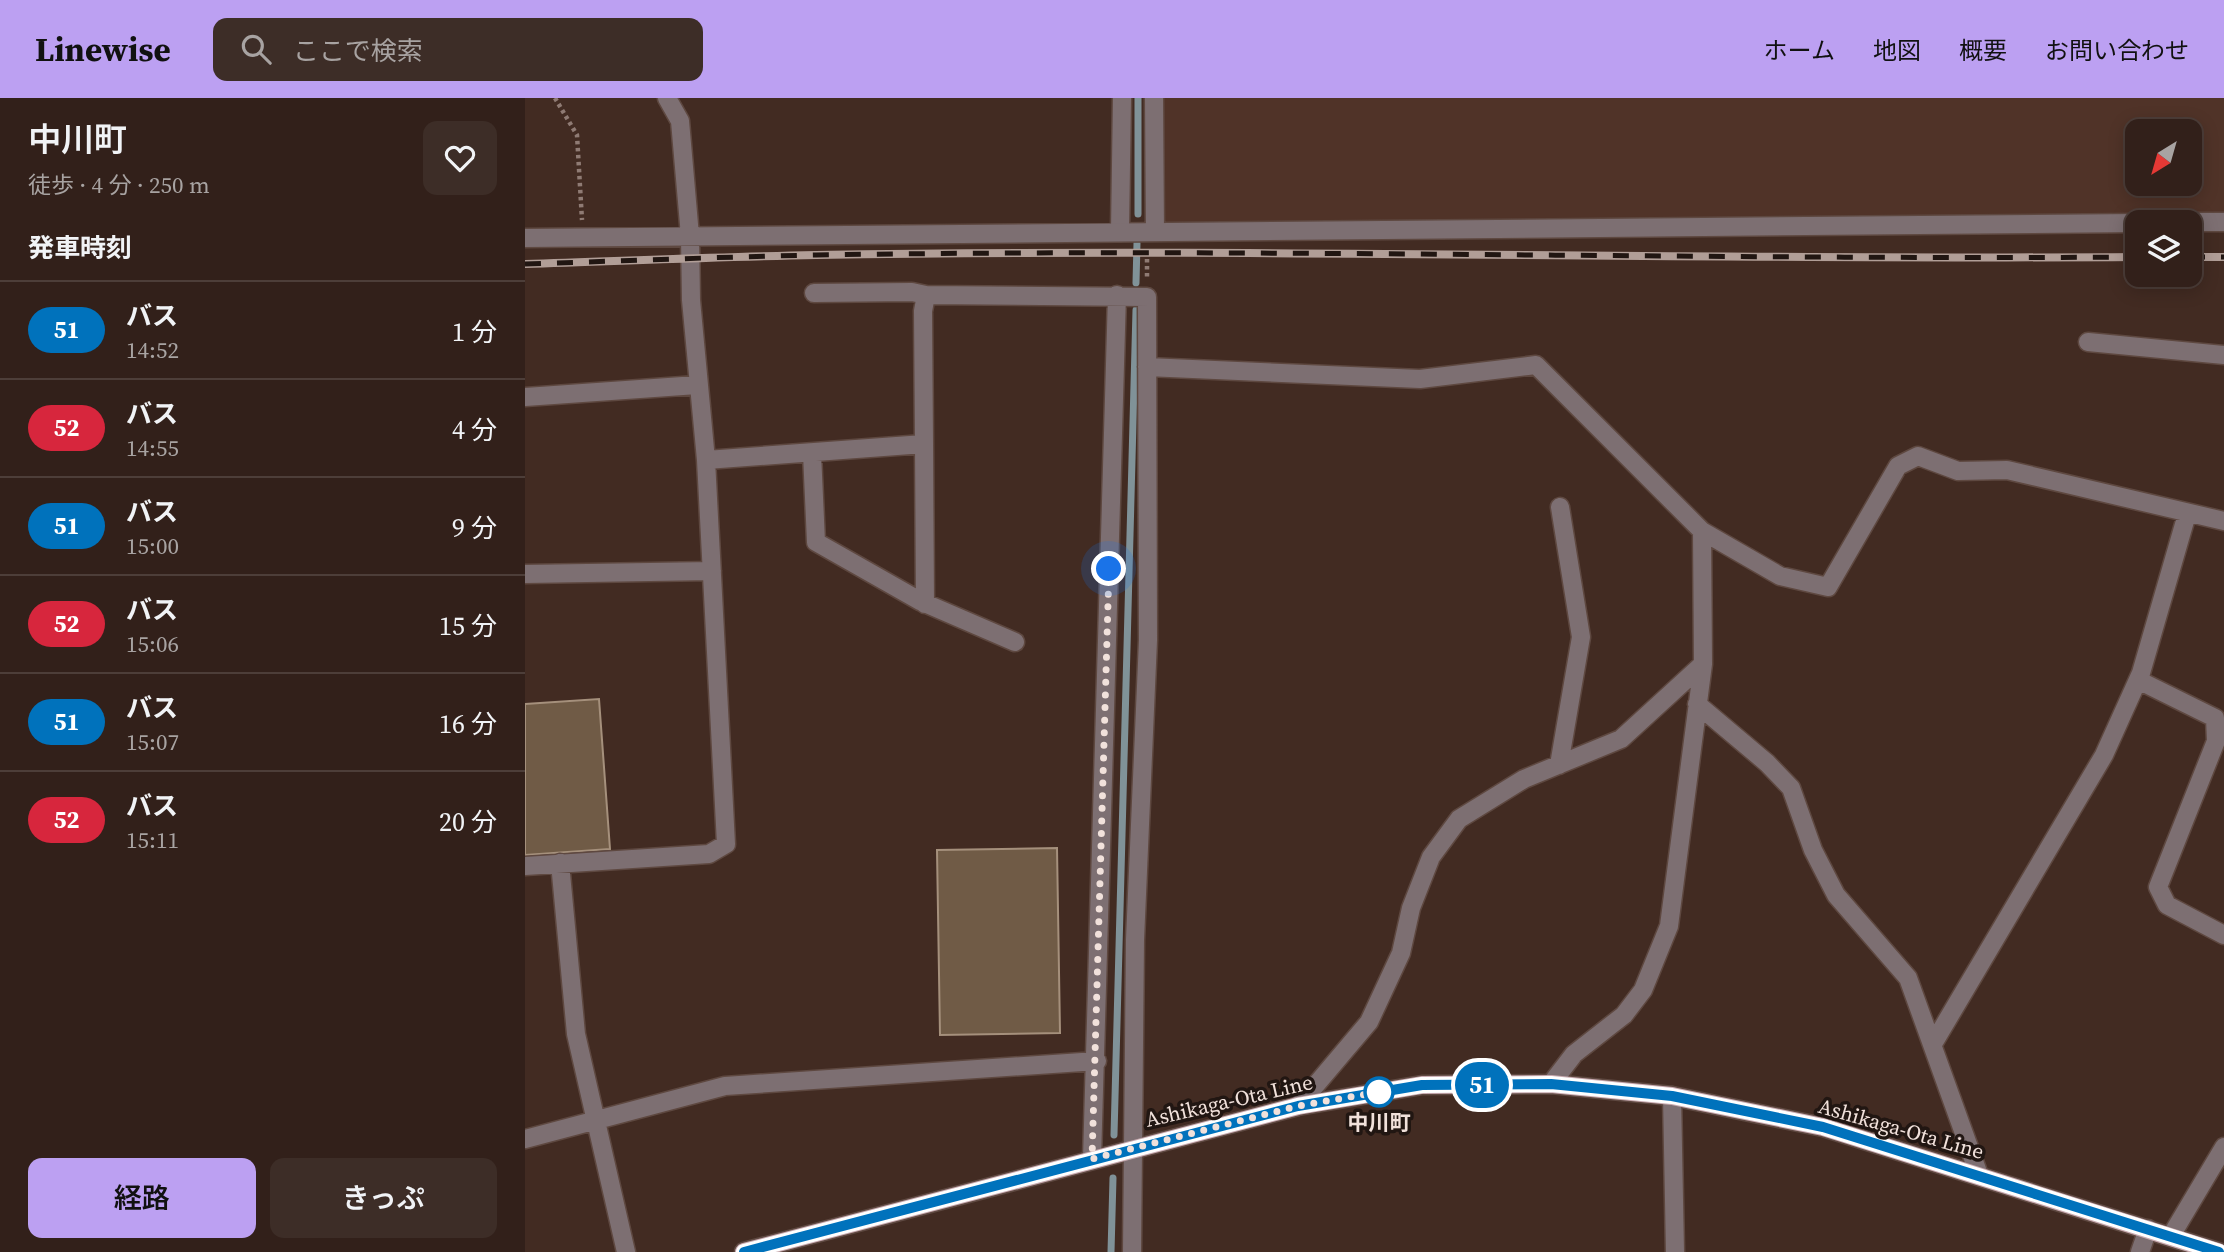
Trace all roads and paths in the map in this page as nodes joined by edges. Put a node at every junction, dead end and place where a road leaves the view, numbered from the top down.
1 (555, 98) edge
2 (667, 98) edge
3 (1122, 98) edge
4 (1154, 98) edge
5 (2202, 222) edge
6 (2224, 222) edge
7 (2125, 223) edge
8 (1120, 230) junction
9 (1155, 232) junction
10 (691, 236) junction
11 (525, 238) edge
12 (583, 238) junction
13 (1147, 250) dead end
14 (1147, 285) dead end
15 (814, 293) dead end
16 (926, 295) junction
17 (1117, 295) junction
18 (2088, 342) dead end
19 (2224, 355) edge
20 (1147, 367) junction
21 (697, 385) junction
22 (525, 397) edge
23 (924, 444) junction
24 (812, 453) junction
25 (706, 460) junction
26 (1560, 507) dead end
27 (2186, 514) junction
28 (2224, 521) edge
29 (1702, 531) junction
30 (712, 571) junction
31 (525, 574) edge
32 (925, 604) junction
33 (1015, 642) dead end
34 (1703, 664) junction
35 (2138, 680) junction
36 (1697, 704) junction
37 (1559, 765) junction
38 (560, 863) junction
39 (525, 866) edge
40 (2224, 935) edge
41 (1933, 1044) junction
42 (1097, 1061) junction
43 (1551, 1084) junction
44 (1672, 1096) junction
45 (1298, 1106) junction
46 (597, 1118) junction
47 (525, 1139) edge
48 (1134, 1147) junction
49 (2224, 1147) edge
50 (1092, 1159) junction
51 (1979, 1175) junction
52 (2148, 1229) junction
53 (2171, 1236) junction
54 (770, 1248) edge
55 (2209, 1250) edge
56 (626, 1252) edge
57 (744, 1252) edge
58 (1132, 1252) edge
59 (1675, 1252) edge
60 (2140, 1252) edge

1 - 12 path
2 - 10 street
3 - 8 street
4 - 9 street
5 - 6 street
7 - 9 street
8 - 9 street
8 - 10 street
10 - 12 street
10 - 21 street
11 - 12 street
13 - 14 path
15 - 16 street
16 - 17 street
16 - 23 street
17 - 20 street
17 - 42 street
18 - 19 street
20 - 29 street
20 - 48 street
21 - 22 street
21 - 25 street
23 - 24 street
23 - 32 street
24 - 25 street
24 - 32 street
25 - 30 street
26 - 37 street
27 - 28 street
27 - 29 street
27 - 35 street
29 - 34 street
30 - 31 street
30 - 38 street
32 - 33 street
34 - 36 street
34 - 37 street
35 - 40 street
35 - 41 street
36 - 41 street
36 - 43 street
37 - 45 street
38 - 39 street
38 - 46 street
41 - 51 street
42 - 46 street
42 - 50 street
43 - 44 main road, Ashikaga-Ota Line
43 - 45 main road, Ashikaga-Ota Line
44 - 51 main road, Ashikaga-Ota Line
44 - 59 street
45 - 48 main road, Ashikaga-Ota Line
46 - 47 street
46 - 56 street
48 - 50 main road, Ashikaga-Ota Line
48 - 58 street
49 - 53 street
50 - 54 main road, Ashikaga-Ota Line
51 - 52 main road, Ashikaga-Ota Line
52 - 53 main road, Ashikaga-Ota Line
52 - 60 street
53 - 55 main road, Ashikaga-Ota Line
54 - 57 main road, Ashikaga-Ota Line

